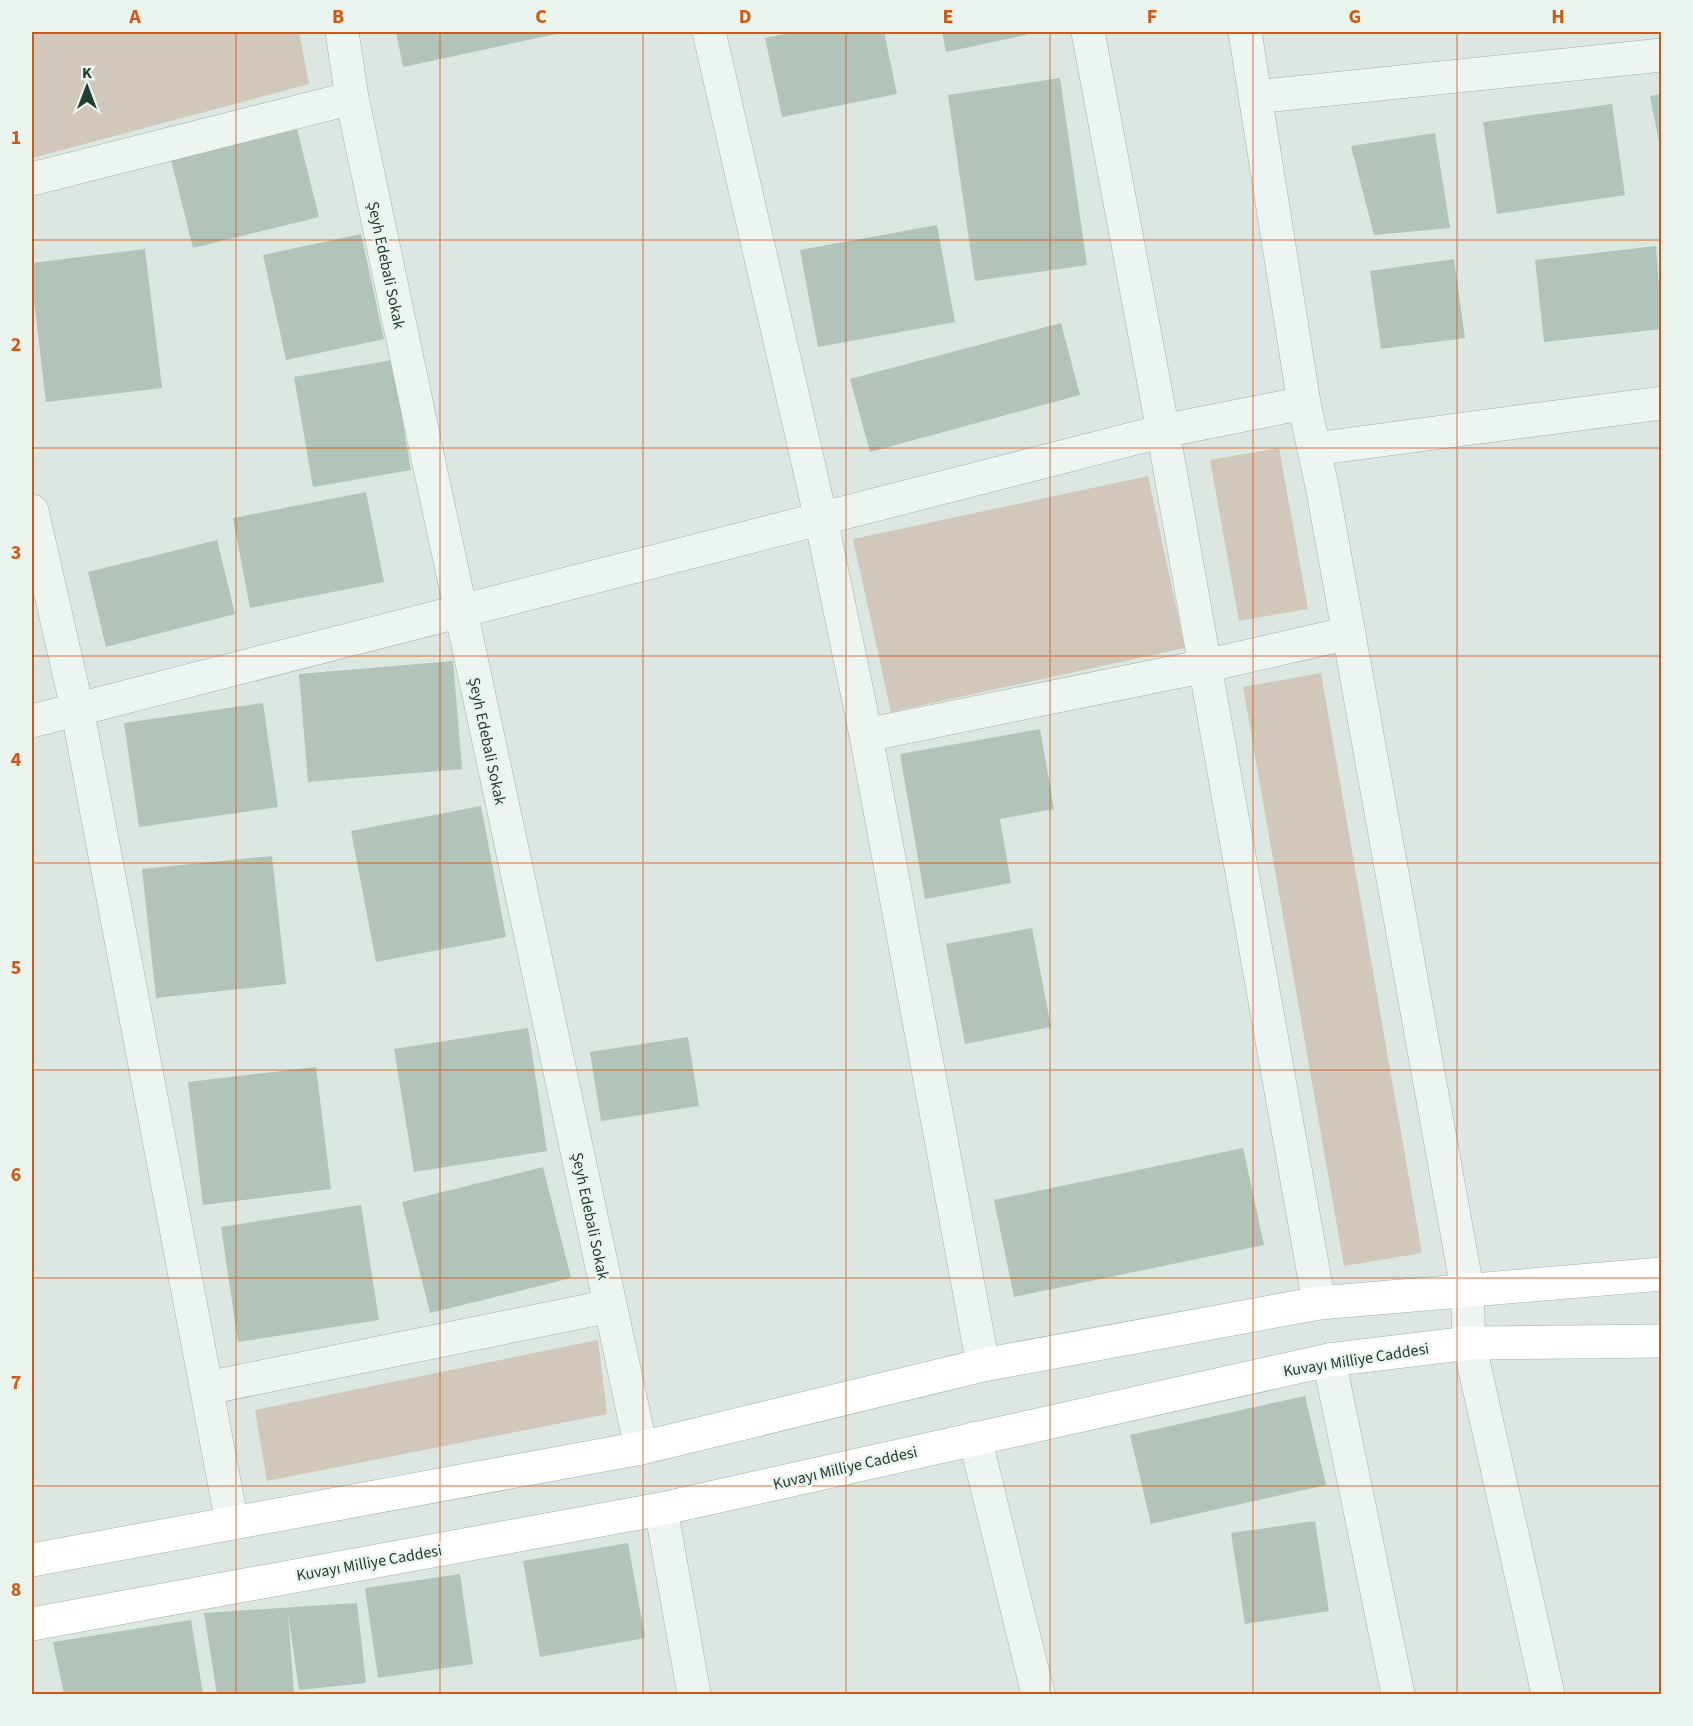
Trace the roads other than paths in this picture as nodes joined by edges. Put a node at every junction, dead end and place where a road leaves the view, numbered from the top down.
1 (342, 32) edge
2 (709, 32) edge
3 (1088, 32) edge
4 (1245, 32) edge
5 (1662, 55) edge
6 (1255, 97) junction
7 (352, 98) junction
8 (32, 178) edge
9 (1304, 403) junction
10 (1662, 403) edge
11 (1163, 431) junction
12 (1314, 449) junction
13 (32, 511) edge
14 (821, 519) junction
15 (460, 611) junction
16 (1349, 633) junction
17 (1205, 666) junction
18 (77, 708) junction
19 (32, 721) edge
20 (866, 735) junction
21 (1662, 1274) edge
22 (1467, 1288) junction
23 (1319, 1303) junction
24 (610, 1306) junction
25 (1662, 1341) edge
26 (1469, 1343) junction
27 (1329, 1360) junction
28 (982, 1365) junction
29 (207, 1388) junction
30 (975, 1438) junction
31 (641, 1448) junction
32 (661, 1509) junction
33 (232, 1523) junction
34 (32, 1560) edge
35 (32, 1624) edge
36 (1389, 1693) edge
37 (694, 1695) edge
38 (1038, 1695) edge
39 (1548, 1695) edge

1 - 7 street, Şeyh Edebali Sokak
2 - 14 street
3 - 11 street
4 - 6 street
5 - 6 street
6 - 9 street
7 - 8 street
7 - 15 street, Şeyh Edebali Sokak
9 - 11 street
9 - 12 street
10 - 12 street
11 - 14 street
11 - 17 street
12 - 16 street
13 - 18 street
14 - 15 street
14 - 20 street
15 - 18 street
15 - 24 street, Şeyh Edebali Sokak
16 - 17 street
16 - 22 street
17 - 20 street
17 - 23 street
18 - 19 street
18 - 29 street
20 - 28 street
21 - 22 main road
22 - 23 main road
22 - 26 street
23 - 28 main road
24 - 29 street
24 - 31 street, Şeyh Edebali Sokak
25 - 26 main road, Kuvayı Milliye Caddesi
26 - 27 main road, Kuvayı Milliye Caddesi
26 - 39 street
27 - 30 main road, Kuvayı Milliye Caddesi
27 - 36 street
28 - 31 main road
29 - 33 street
30 - 32 main road, Kuvayı Milliye Caddesi
30 - 38 street
31 - 33 main road
32 - 35 main road, Kuvayı Milliye Caddesi
32 - 37 street
33 - 34 main road

